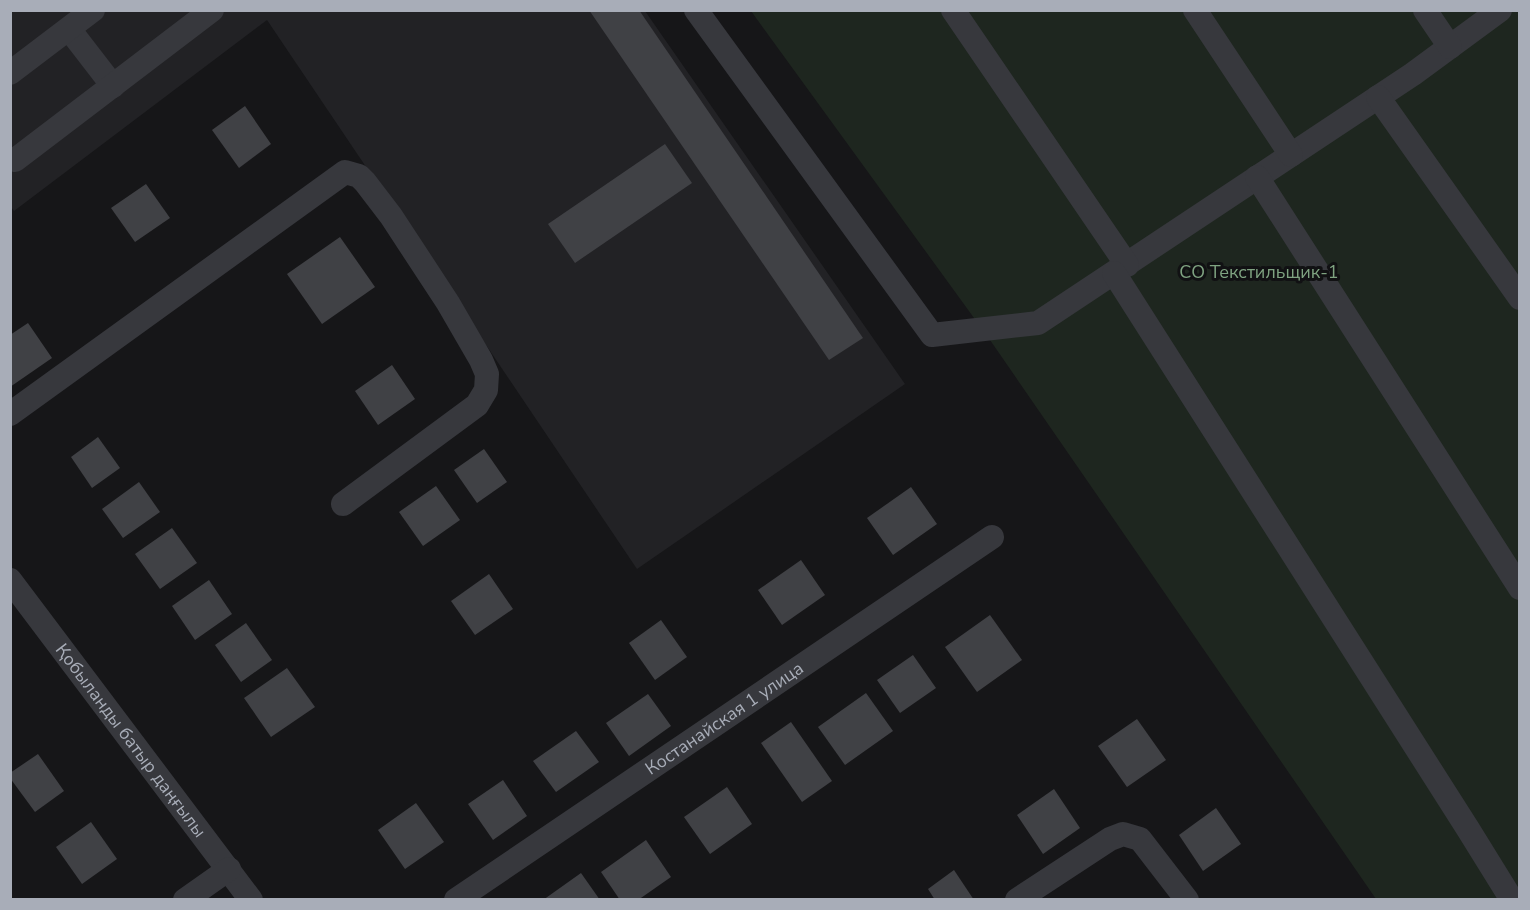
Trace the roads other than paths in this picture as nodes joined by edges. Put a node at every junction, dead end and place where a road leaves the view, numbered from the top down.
1 (93, 10) edge
2 (212, 10) edge
3 (696, 10) edge
4 (953, 10) edge
5 (1195, 10) edge
6 (1425, 10) edge
7 (1500, 10) edge
8 (69, 29) junction
9 (1450, 47) junction
10 (10, 73) edge
11 (113, 86) junction
12 (1378, 97) junction
13 (1292, 155) junction
14 (15, 160) dead end
15 (1257, 177) junction
16 (1120, 269) junction
17 (1520, 298) edge
18 (10, 414) edge
19 (343, 504) dead end
20 (992, 537) dead end
21 (10, 580) edge
22 (1520, 588) edge
23 (230, 869) junction
24 (185, 900) edge
25 (251, 900) edge
26 (456, 900) edge
27 (1017, 900) edge
28 (1187, 900) edge
29 (1512, 900) edge

1 - 8 street
2 - 11 street
3 - 16 street
4 - 16 street
5 - 13 street
6 - 9 street
7 - 9 street
8 - 10 street
8 - 11 street
9 - 12 street
11 - 14 street
12 - 13 street
12 - 17 street
13 - 15 street
15 - 16 street
15 - 22 street
16 - 29 street
18 - 19 street
20 - 26 street, Костанайская 1 улица
21 - 23 street, Қобыланды батыр даңғылы
23 - 24 street
23 - 25 street, Қобыланды батыр даңғылы
27 - 28 street

